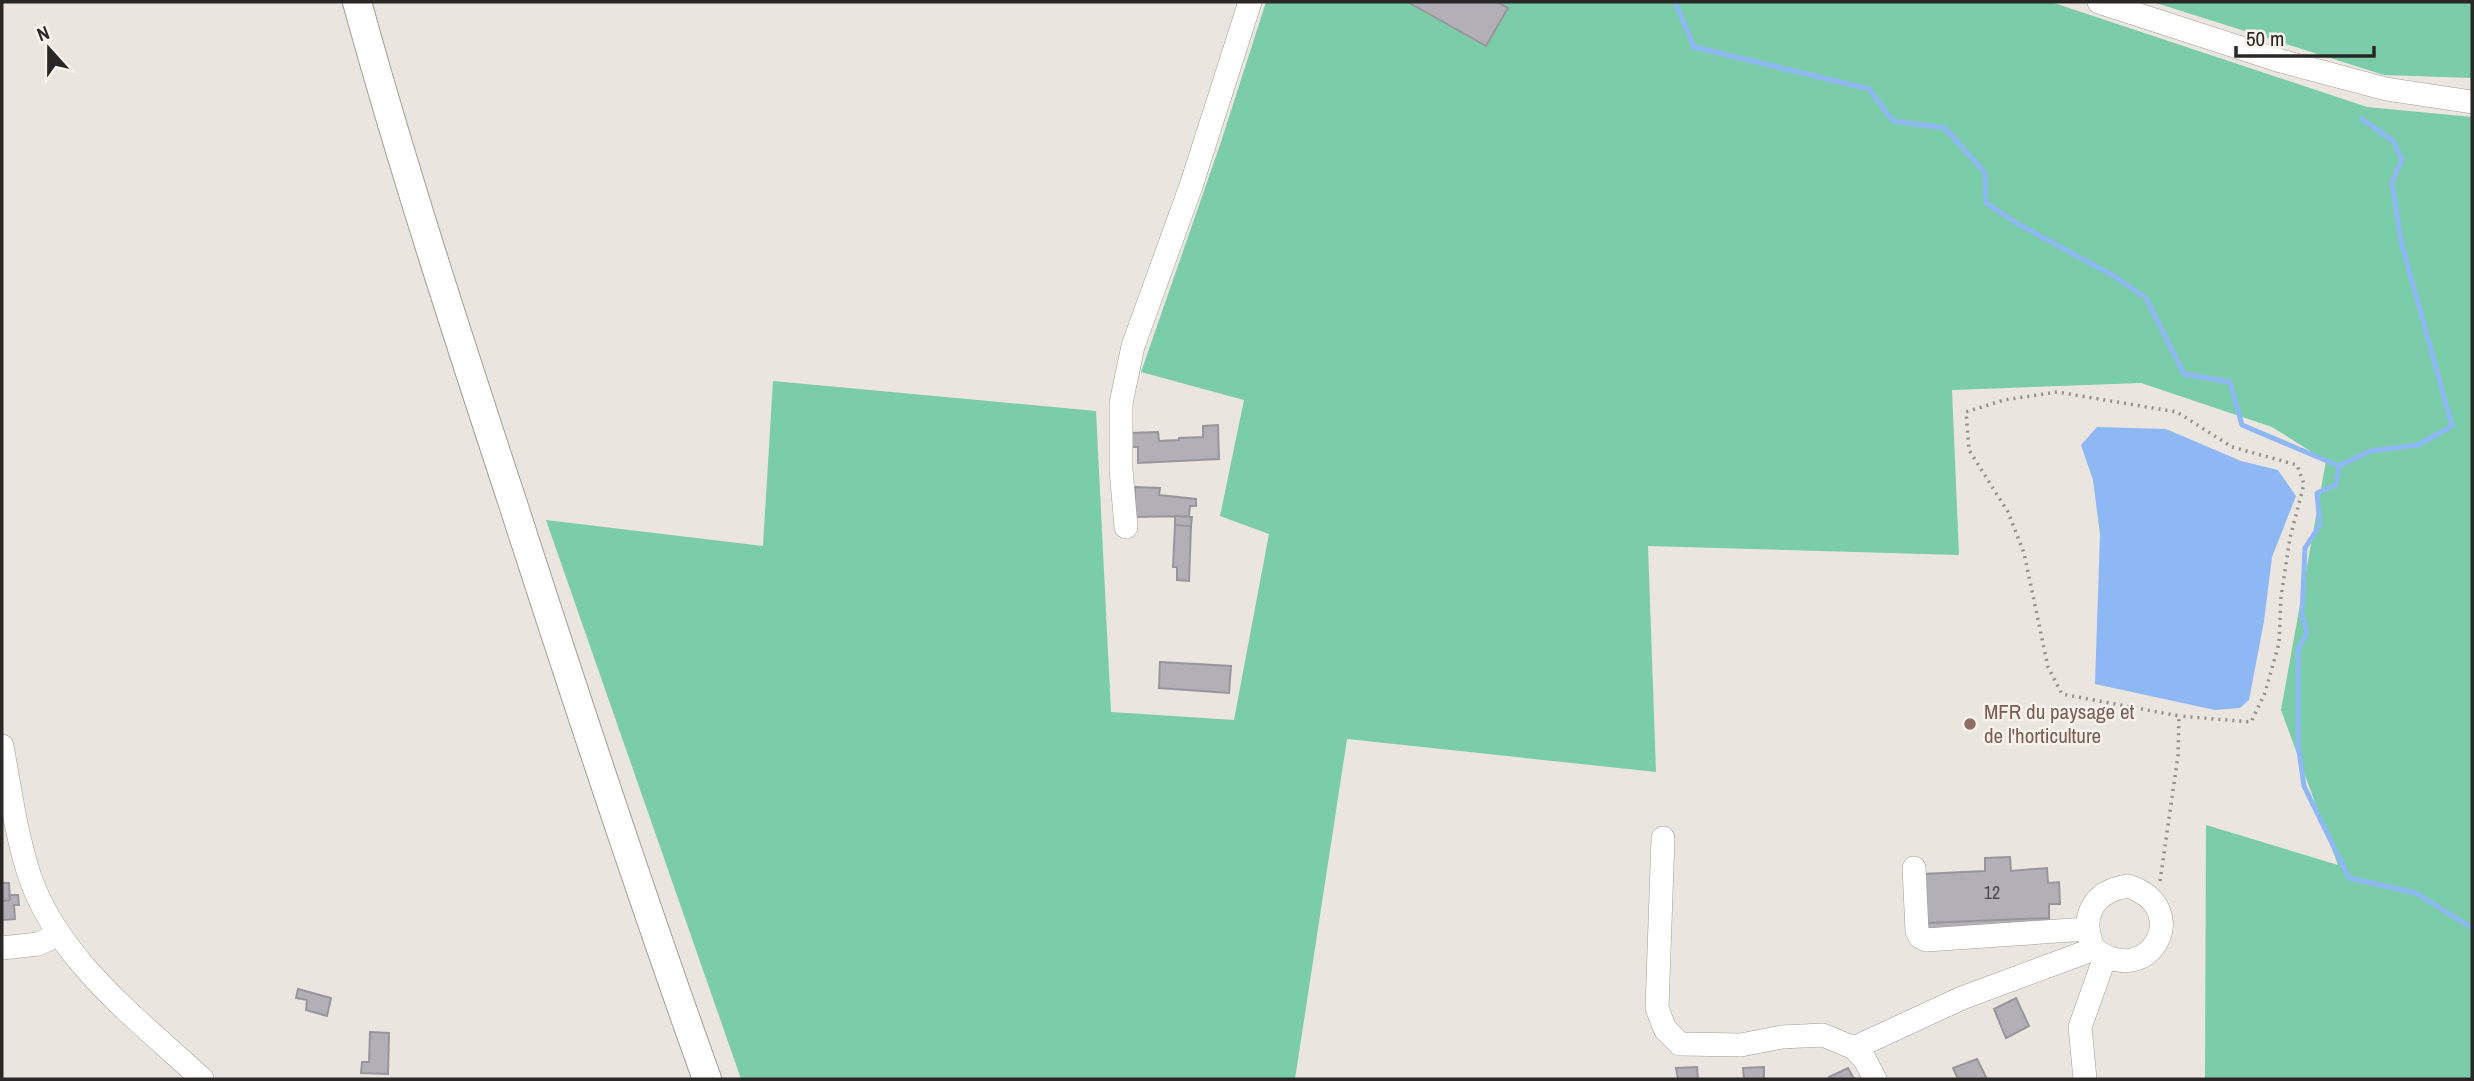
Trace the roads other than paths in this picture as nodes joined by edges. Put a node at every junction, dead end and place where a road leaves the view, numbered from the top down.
1 (357, 2) edge
2 (1250, 2) edge
3 (2099, 2) edge
4 (2472, 102) edge
5 (1126, 527) dead end
6 (2, 746) edge
7 (1663, 838) dead end
8 (1914, 867) dead end
9 (59, 934) junction
10 (2095, 945) junction
11 (2, 948) edge
12 (1854, 1048) junction
13 (202, 1079) edge
14 (707, 1079) edge
15 (1875, 1079) edge
16 (2085, 1079) edge

1 - 14 main road
2 - 5 street
3 - 4 street
6 - 9 street
7 - 12 street
8 - 10 street
9 - 11 street
9 - 13 street
10 - 10 street
10 - 12 street
10 - 16 street
12 - 15 street

